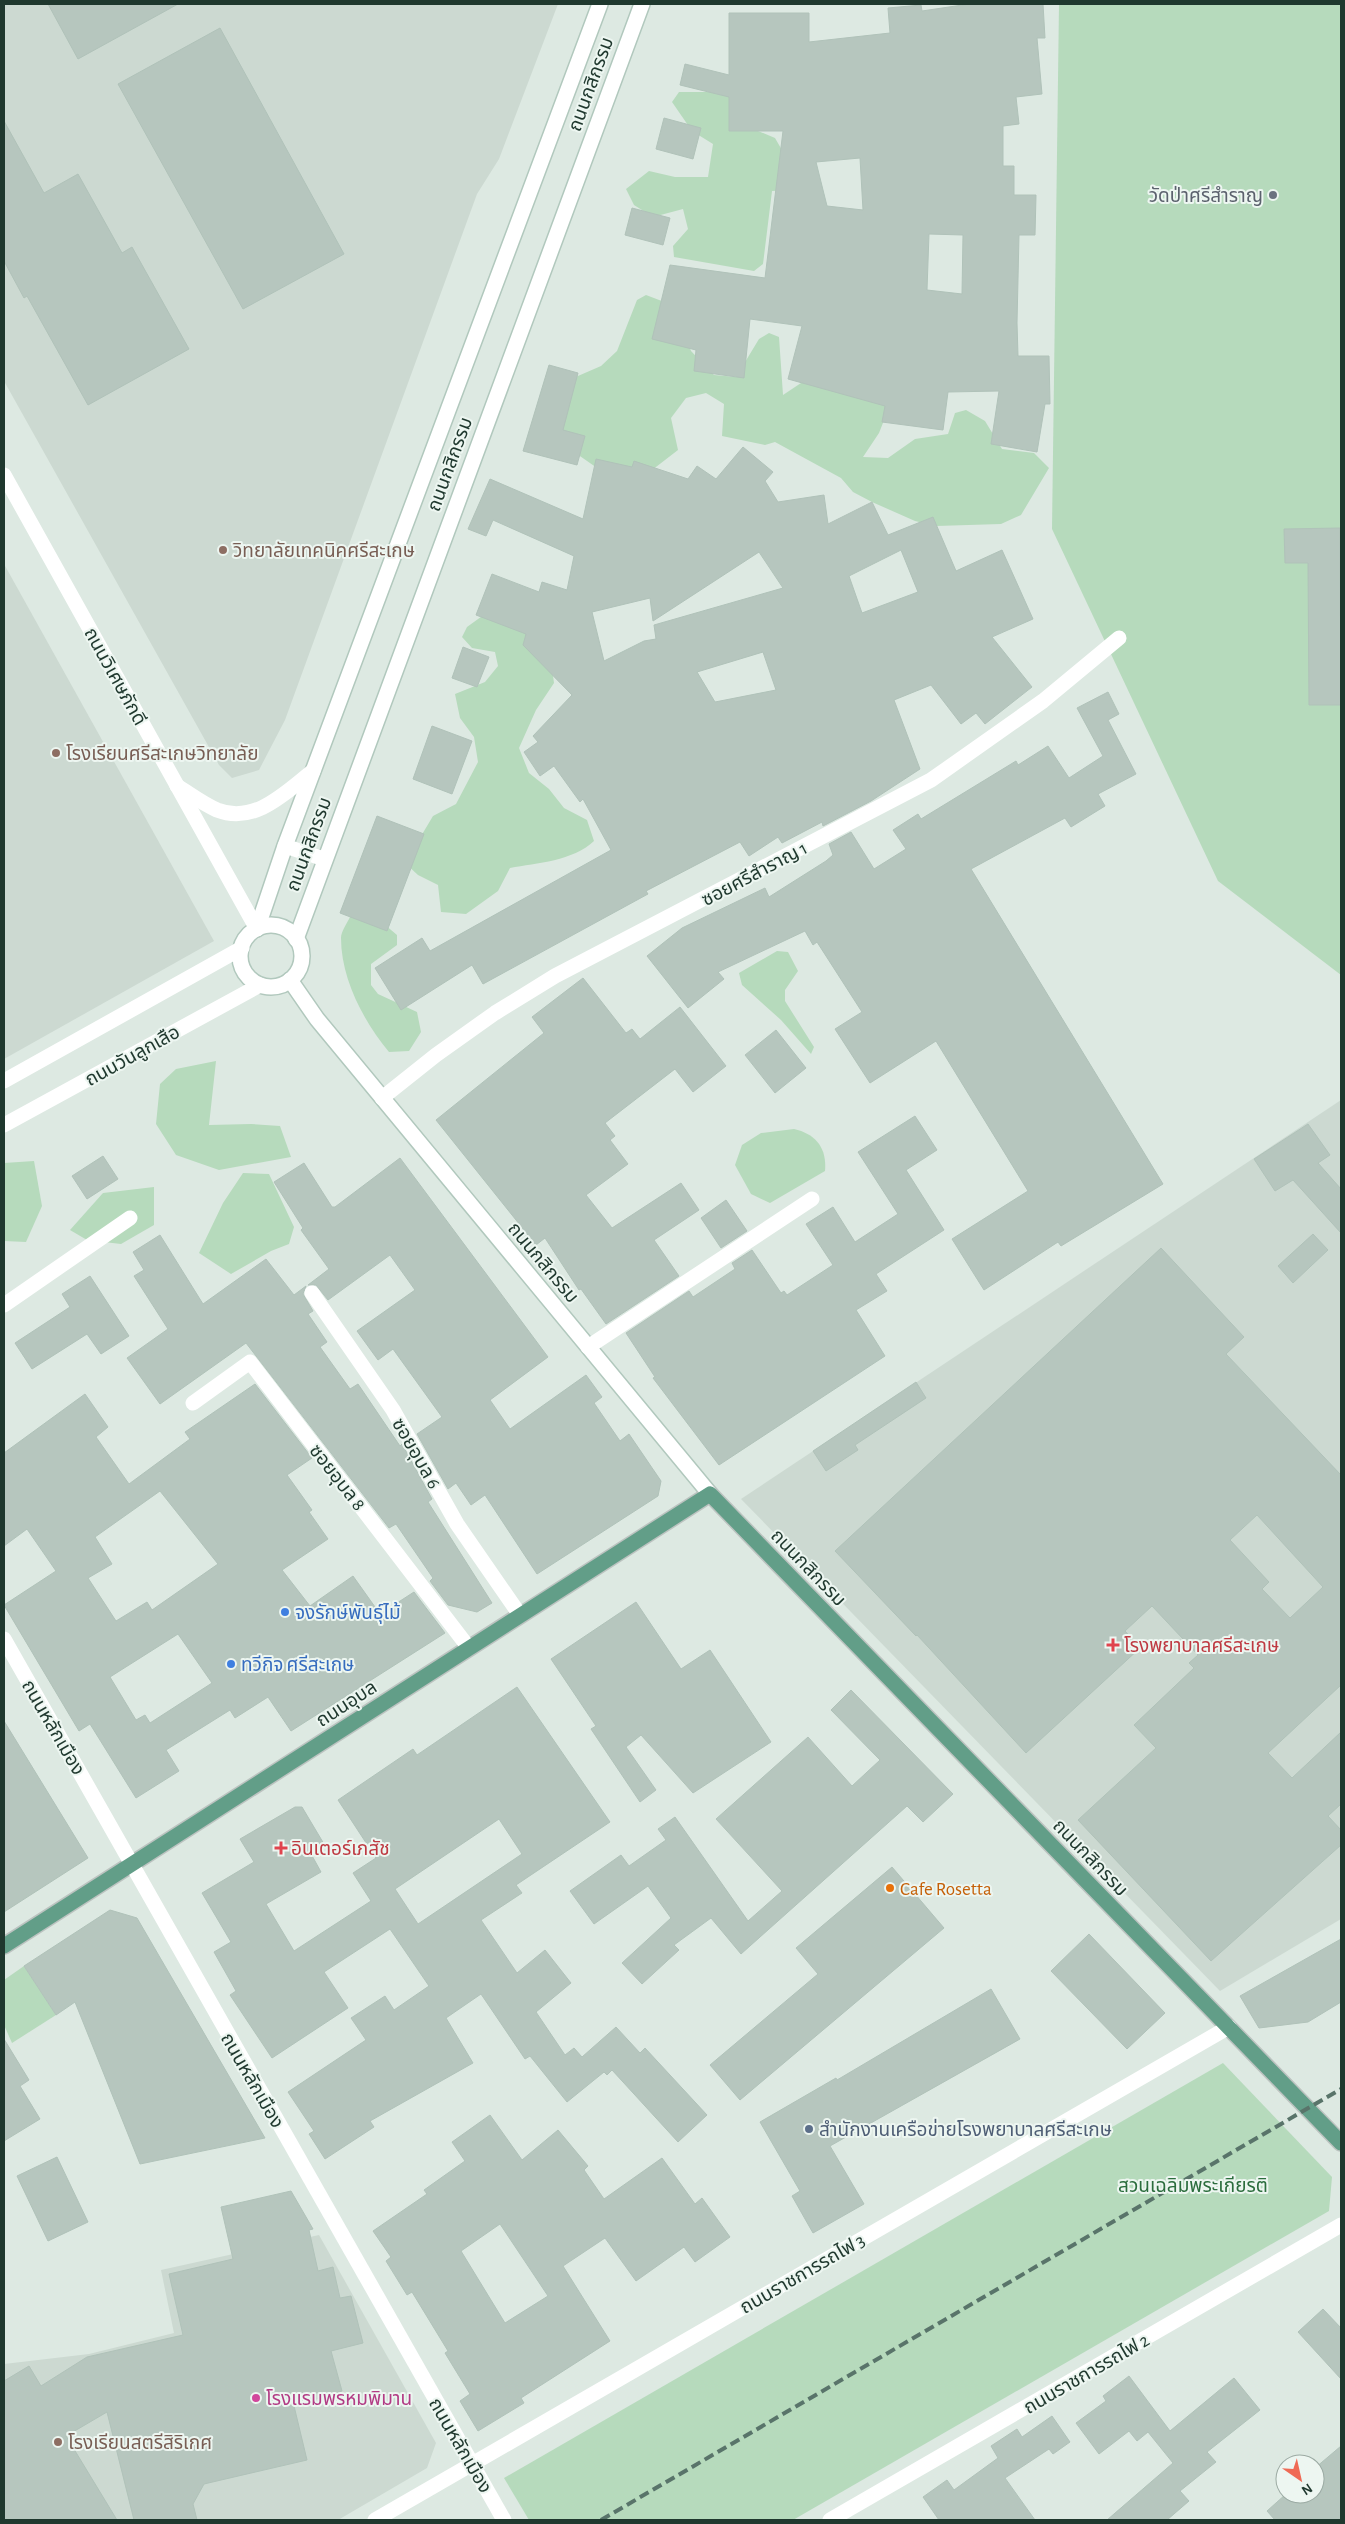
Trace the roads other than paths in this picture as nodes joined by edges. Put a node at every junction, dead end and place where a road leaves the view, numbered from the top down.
1 (600, 4) edge
2 (642, 4) edge
3 (4, 475) edge
4 (1119, 638) dead end
5 (313, 771) junction
6 (177, 786) junction
7 (285, 846) junction
8 (324, 858) junction
9 (257, 929) junction
10 (296, 939) junction
11 (242, 948) junction
12 (290, 980) junction
13 (260, 985) junction
14 (4, 1081) edge
15 (382, 1098) junction
16 (4, 1125) edge
17 (812, 1199) dead end
18 (130, 1218) dead end
19 (312, 1293) dead end
20 (4, 1305) edge
21 (588, 1347) junction
22 (193, 1403) dead end
23 (710, 1494) junction
24 (520, 1615) junction
25 (4, 1639) edge
26 (469, 1648) junction
27 (131, 1864) junction
28 (4, 1946) edge
29 (1228, 2027) junction
30 (1341, 2143) edge
31 (1341, 2225) edge
32 (471, 2464) junction
33 (375, 2520) edge
34 (504, 2520) edge
35 (830, 2520) edge

1 - 5 street, ถนนกสิกรรม
2 - 8 street, ถนนกสิกรรม
3 - 6 street, ถนนวิเศษภักดี
4 - 15 street, ซอยศรีสำราญ 1
5 - 6 street
5 - 7 street, ถนนกสิกรรม
6 - 9 street, ถนนวิเศษภักดี
7 - 8 street
7 - 9 street, ถนนกสิกรรม
8 - 10 street, ถนนกสิกรรม
9 - 10 street
9 - 11 street
10 - 12 street
11 - 13 street
11 - 14 street
12 - 13 street
12 - 15 street, ถนนกสิกรรม
13 - 16 street, ถนนวันลูกเสือ
15 - 21 street, ถนนกสิกรรม
17 - 21 street
18 - 20 street
19 - 24 street, ซอยอุบล 6
21 - 23 street, ถนนกสิกรรม
22 - 26 street, ซอยอุบล 8
23 - 24 main road, ถนนอุบล
23 - 29 main road, ถนนกสิกรรม
24 - 26 main road, ถนนอุบล
25 - 27 street, ถนนหลักเมือง
26 - 27 main road, ถนนอุบล
27 - 28 main road, ถนนอุบล
27 - 32 street, ถนนหลักเมือง
29 - 30 main road, ถนนกสิกรรม
29 - 32 street, ถนนราชการรถไฟ 3
31 - 35 street, ถนนราชการรถไฟ 2
32 - 33 street, ถนนราชการรถไฟ 3
32 - 34 street, ถนนหลักเมือง

